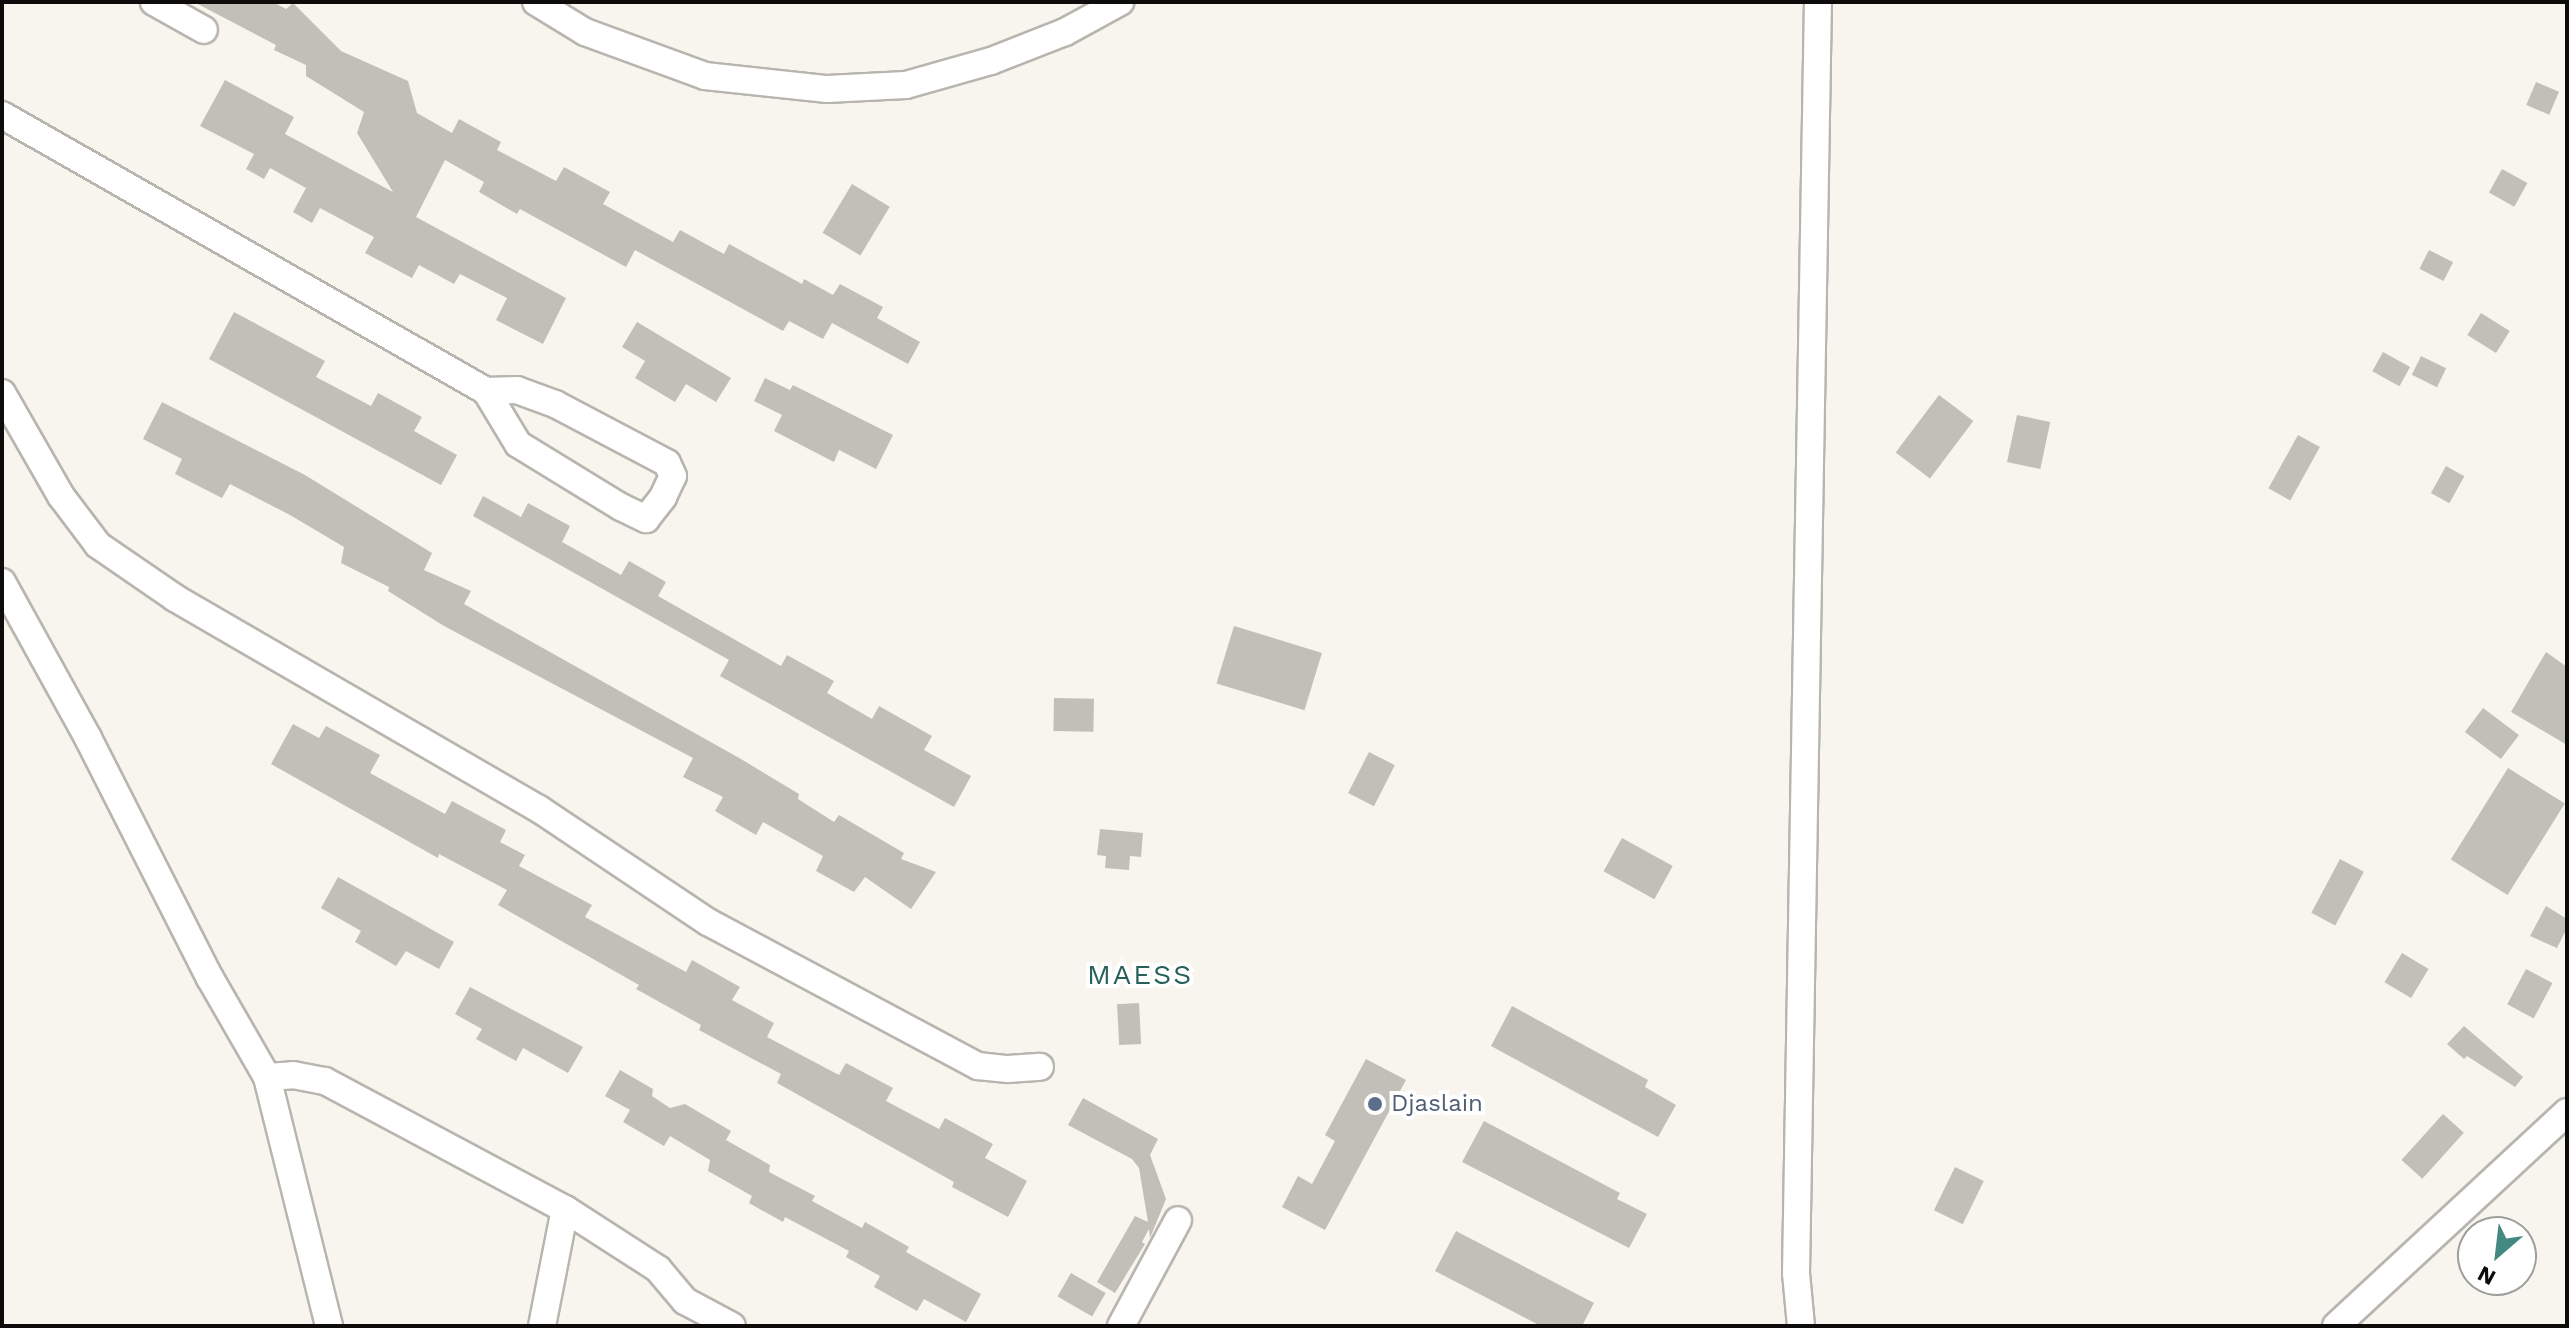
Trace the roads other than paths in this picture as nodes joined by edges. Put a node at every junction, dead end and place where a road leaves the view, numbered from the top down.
1 (154, 2) edge
2 (536, 2) edge
3 (1120, 2) edge
4 (1818, 2) edge
5 (204, 30) dead end
6 (2, 115) edge
7 (486, 391) junction
8 (2, 393) edge
9 (2, 582) edge
10 (1040, 1067) dead end
11 (267, 1077) junction
12 (2567, 1112) edge
13 (565, 1209) junction
14 (1178, 1220) dead end
15 (329, 1326) edge
16 (542, 1326) edge
17 (732, 1326) edge
18 (1121, 1326) edge
19 (1801, 1326) edge
20 (2336, 1326) edge

1 - 5 street
2 - 3 street
4 - 19 street
6 - 7 street
7 - 7 street
8 - 10 street
9 - 11 street
11 - 13 street
11 - 15 street
12 - 20 street
13 - 16 street
13 - 17 street
14 - 18 street

